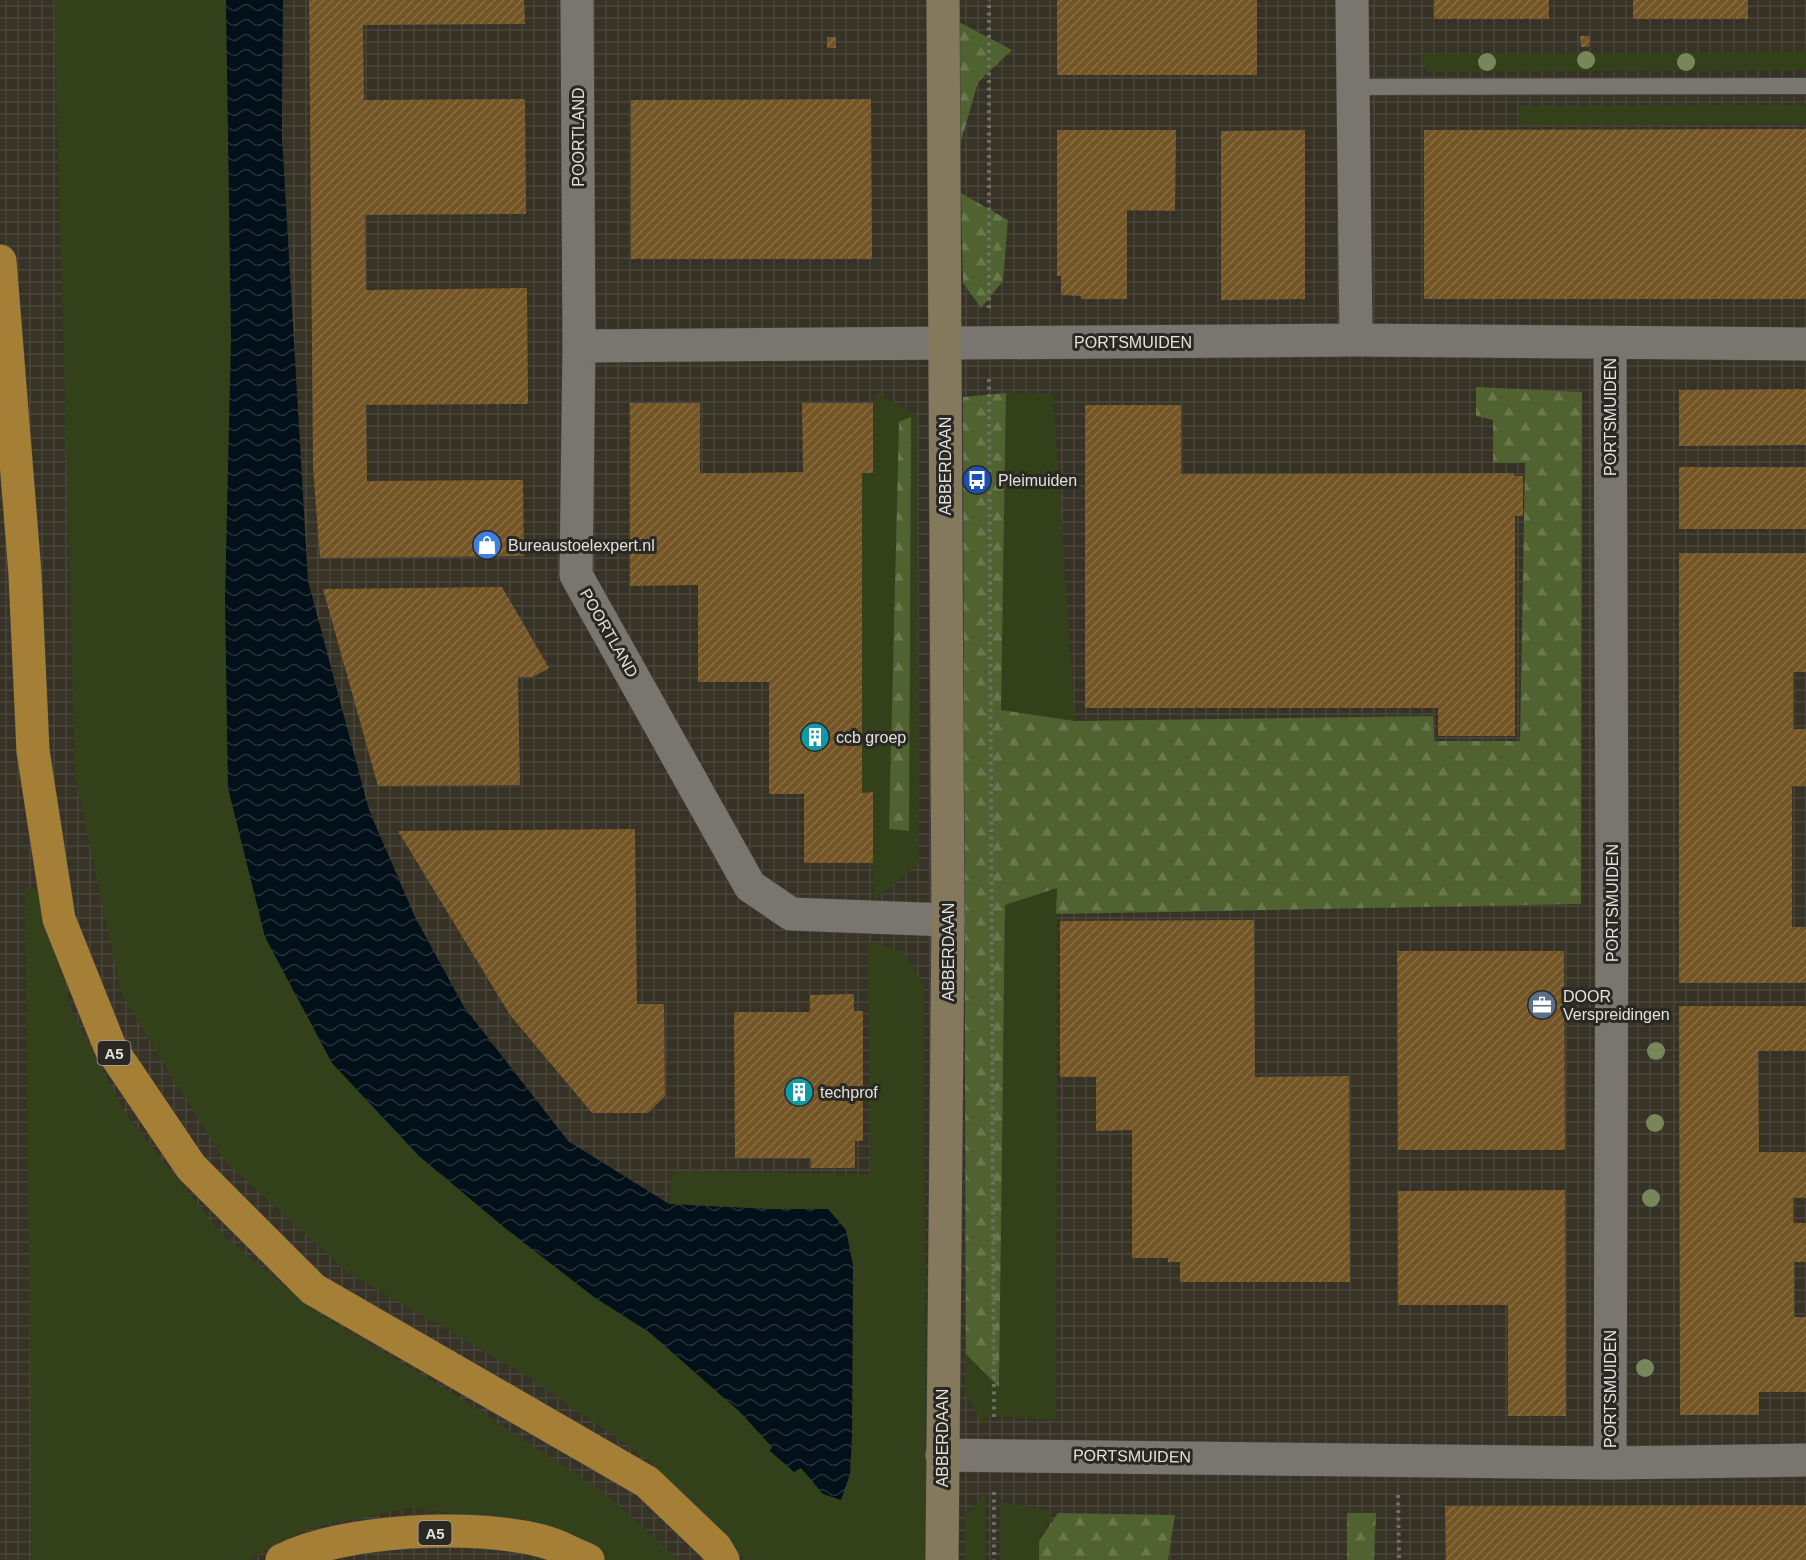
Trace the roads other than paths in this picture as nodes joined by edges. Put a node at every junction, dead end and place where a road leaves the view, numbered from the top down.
1 (577, 0) edge
2 (943, 0) edge
3 (1352, 0) edge
4 (1806, 86) edge
5 (1351, 87) junction
6 (0, 261) edge
7 (1356, 340) junction
8 (1610, 343) junction
9 (945, 344) junction
10 (1806, 344) edge
11 (579, 346) junction
12 (948, 920) junction
13 (942, 1455) junction
14 (1806, 1460) edge
15 (1610, 1463) junction
16 (282, 1560) edge
17 (588, 1560) edge
18 (723, 1560) edge
19 (942, 1560) edge

1 - 11 street, POORTLAND
2 - 9 main road, ABBERDAAN
3 - 5 street
4 - 5 lane
5 - 7 street
6 - 18 highway, A5
7 - 8 street, PORTSMUIDEN
7 - 9 street, PORTSMUIDEN
8 - 10 street, PORTSMUIDEN
8 - 15 street, PORTSMUIDEN
9 - 11 street
9 - 12 main road, ABBERDAAN
11 - 12 street, POORTLAND
12 - 13 main road, ABBERDAAN
13 - 15 street, PORTSMUIDEN
13 - 19 main road, ABBERDAAN
14 - 15 street, PORTSMUIDEN
16 - 17 highway, A5

